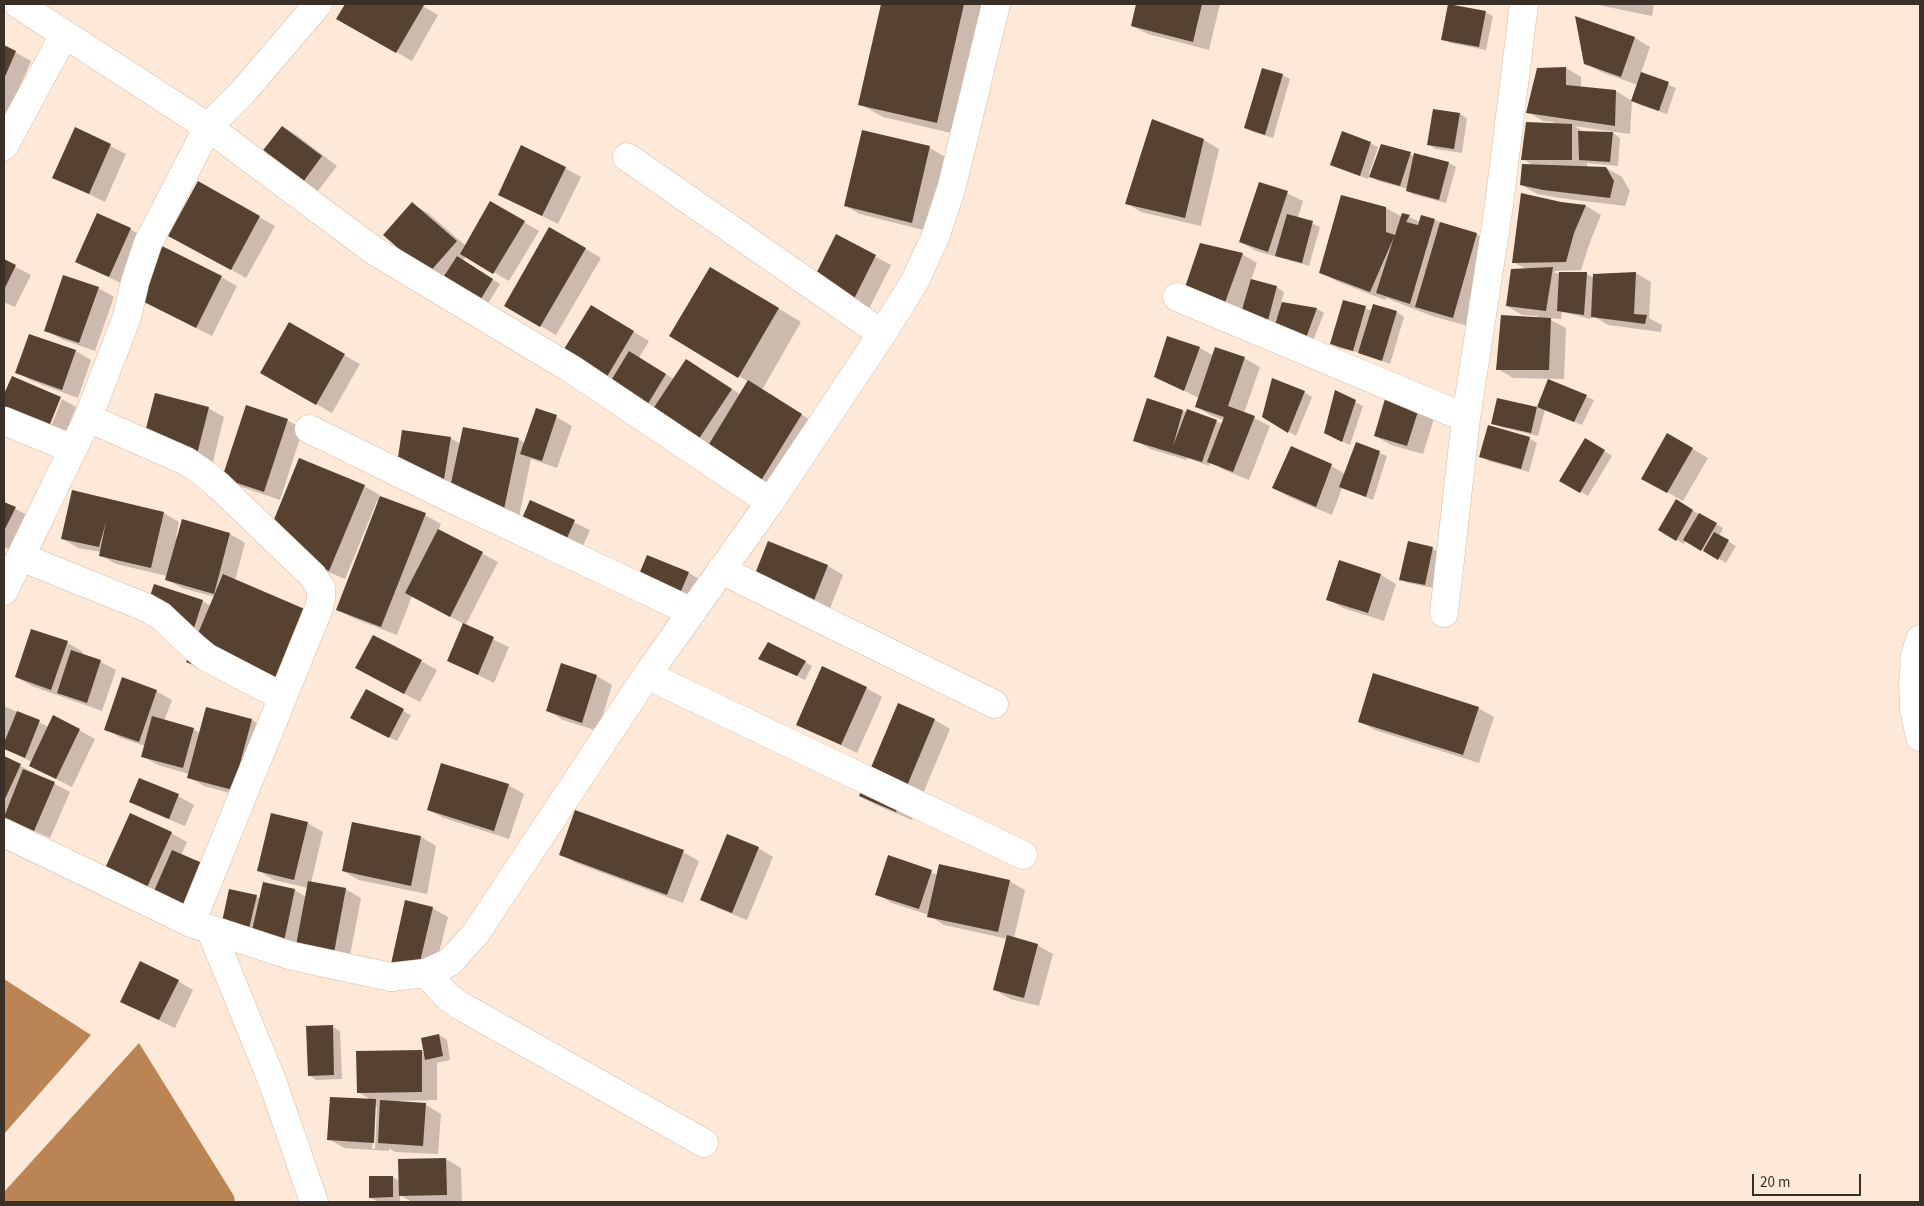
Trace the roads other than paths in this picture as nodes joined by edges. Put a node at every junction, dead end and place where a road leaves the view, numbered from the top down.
1 (18, 4) edge
2 (318, 4) edge
3 (996, 4) edge
4 (1524, 4) edge
5 (64, 34) junction
6 (208, 127) junction
7 (4, 146) edge
8 (626, 157) dead end
9 (1177, 297) dead end
10 (882, 334) junction
11 (88, 418) junction
12 (1466, 418) junction
13 (4, 421) edge
14 (309, 429) dead end
15 (73, 449) junction
16 (770, 502) junction
17 (21, 557) junction
18 (721, 570) junction
19 (4, 591) edge
20 (692, 612) junction
21 (1444, 613) dead end
22 (1920, 639) edge
23 (647, 675) junction
24 (283, 697) junction
25 (994, 704) dead end
26 (1920, 737) edge
27 (4, 833) edge
28 (1023, 855) dead end
29 (201, 927) junction
30 (426, 973) junction
31 (704, 1143) dead end
32 (314, 1202) edge

1 - 5 street
2 - 6 street
3 - 10 street
4 - 12 street
5 - 6 street
5 - 7 street
6 - 11 street
6 - 16 street
8 - 10 street
9 - 12 street
10 - 16 street
11 - 15 street
11 - 24 street
12 - 21 street
13 - 15 street
14 - 20 street
15 - 17 street
16 - 18 street
17 - 19 street
17 - 24 street
18 - 20 street
18 - 25 street
20 - 23 street
22 - 26 street
23 - 28 street
23 - 30 street
24 - 29 street
27 - 29 street
29 - 30 street
29 - 32 street
30 - 31 street

